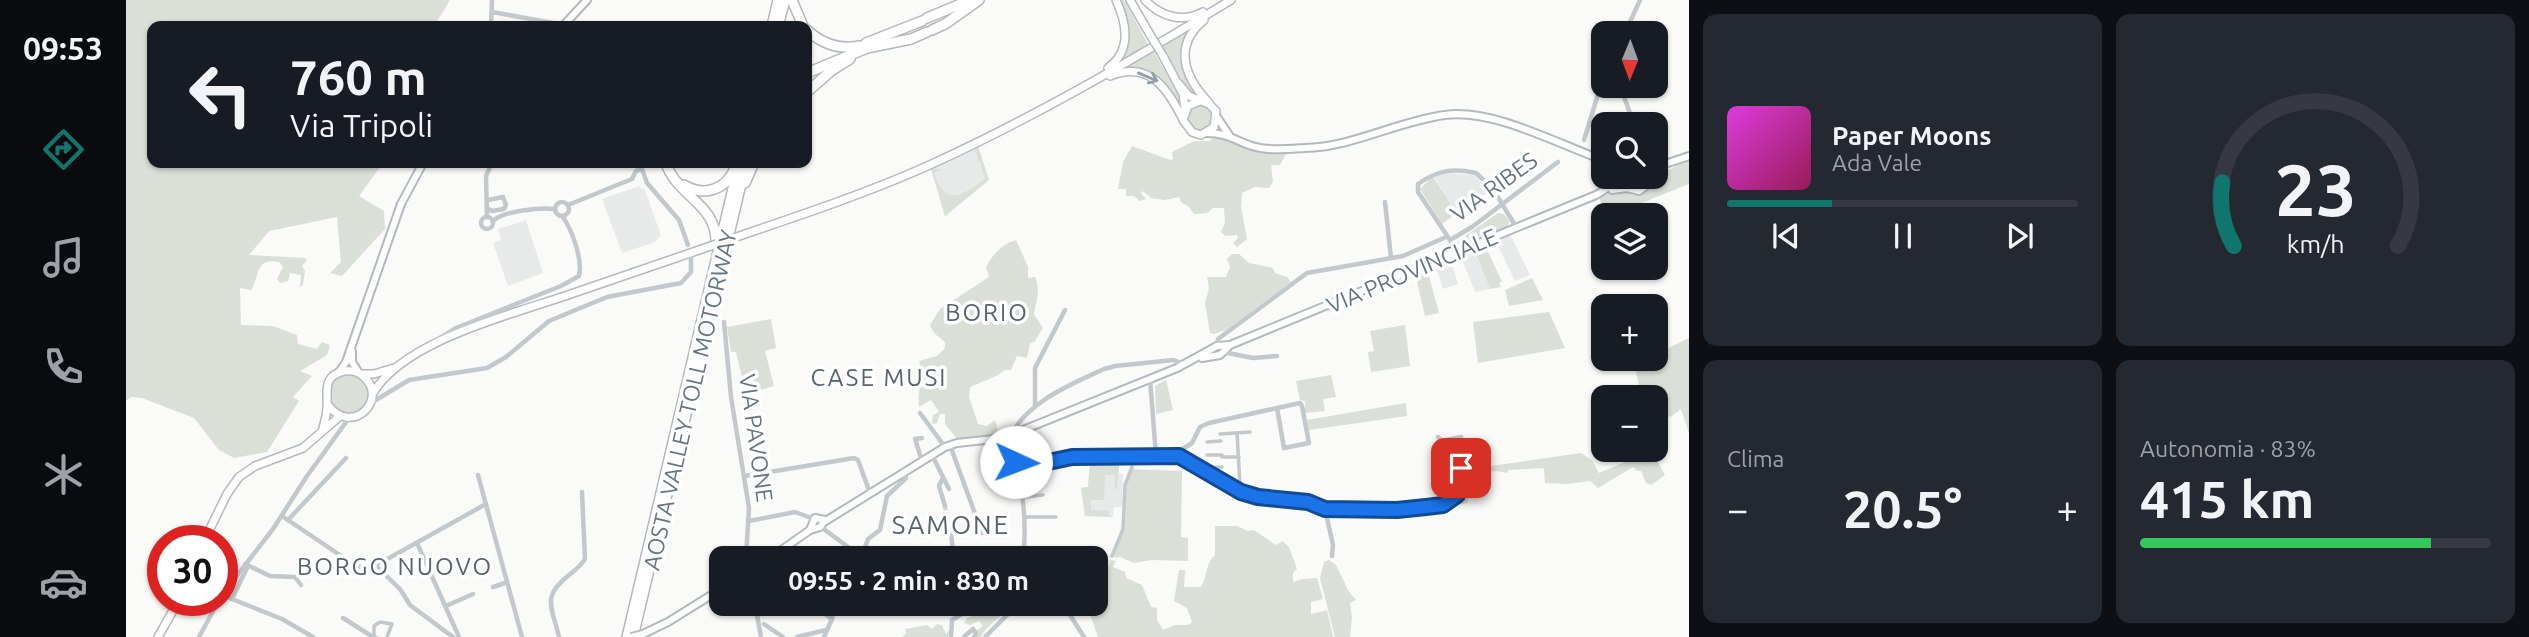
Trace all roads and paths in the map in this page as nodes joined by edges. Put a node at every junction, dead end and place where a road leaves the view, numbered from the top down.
1 (492, 0) edge
2 (587, 0) edge
3 (778, 0) edge
4 (785, 0) edge
5 (792, 0) edge
6 (970, 0) edge
7 (979, 0) edge
8 (1116, 0) edge
9 (1130, 0) edge
10 (1145, 0) edge
11 (1231, 0) edge
12 (1640, 0) edge
13 (1214, 10) junction
14 (492, 12) junction
15 (491, 21) edge
16 (542, 21) edge
17 (568, 21) edge
18 (773, 21) edge
19 (779, 21) edge
20 (802, 21) edge
21 (1630, 21) edge
22 (812, 34) edge
23 (860, 46) junction
24 (874, 46) junction
25 (812, 69) edge
26 (812, 69) edge
27 (1093, 82) junction
28 (1179, 84) junction
29 (812, 88) edge
30 (1597, 98) edge
31 (1200, 101) junction
32 (1209, 104) junction
33 (1185, 110) junction
34 (1217, 117) junction
35 (1183, 120) junction
36 (1207, 133) junction
37 (1231, 136) junction
38 (1584, 140) dead end
39 (1591, 156) edge
40 (1689, 156) edge
41 (1558, 162) dead end
42 (1672, 163) junction
43 (1668, 164) edge
44 (1668, 166) edge
45 (420, 168) edge
46 (490, 168) edge
47 (670, 168) edge
48 (671, 168) edge
49 (735, 168) edge
50 (737, 168) edge
51 (745, 168) edge
52 (752, 168) edge
53 (1607, 189) edge
54 (1621, 189) edge
55 (1603, 192) junction
56 (488, 200) junction
57 (1385, 202) dead end
58 (1503, 204) junction
59 (568, 205) junction
60 (487, 208) junction
61 (555, 209) junction
62 (562, 216) junction
63 (487, 217) junction
64 (494, 221) junction
65 (731, 224) junction
66 (1516, 228) junction
67 (1448, 239) junction
68 (688, 245) dead end
69 (1455, 254) junction
70 (691, 258) dead end
71 (1391, 258) junction
72 (709, 290) junction
73 (1065, 310) dead end
74 (724, 322) dead end
75 (353, 339) junction
76 (1219, 350) junction
77 (421, 352) junction
78 (1277, 356) dead end
79 (1184, 365) junction
80 (398, 366) junction
81 (360, 373) junction
82 (337, 374) junction
83 (1150, 379) junction
84 (373, 393) junction
85 (371, 404) junction
86 (328, 405) junction
87 (1035, 407) junction
88 (1277, 408) junction
89 (920, 413) dead end
90 (340, 416) junction
91 (349, 418) junction
92 (323, 429) junction
93 (1250, 432) dead end
94 (1237, 433) junction
95 (1220, 434) dead end
96 (1010, 435) junction
97 (1438, 437) dead end
98 (922, 438) dead end
99 (1221, 441) dead end
100 (1207, 442) dead end
101 (947, 446) junction
102 (932, 455) junction
103 (1156, 455) junction
104 (1207, 455) dead end
105 (1179, 456) junction
106 (1239, 457) junction
107 (346, 458) dead end
108 (922, 461) junction
109 (1132, 467) dead end
110 (1223, 467) dead end
111 (1206, 468) dead end
112 (1020, 472) junction
113 (902, 473) junction
114 (478, 474) dead end
115 (745, 476) junction
116 (943, 476) junction
117 (1240, 485) dead end
118 (949, 489) dead end
119 (582, 492) dead end
120 (870, 494) junction
121 (1043, 495) dead end
122 (1024, 497) junction
123 (486, 504) junction
124 (945, 506) tunnel mouth
125 (1325, 509) junction
126 (282, 516) junction
127 (1025, 517) junction
128 (1056, 517) dead end
129 (947, 519) tunnel mouth
130 (288, 520) junction
131 (749, 521) junction
132 (817, 523) junction
133 (212, 525) edge
134 (982, 533) dead end
135 (417, 543) junction
136 (748, 546) edge
137 (786, 546) edge
138 (848, 546) edge
139 (866, 546) edge
140 (952, 546) edge
141 (1024, 546) edge
142 (1112, 556) dead end
143 (1332, 556) dead end
144 (246, 565) junction
145 (375, 565) junction
146 (238, 573) edge
147 (505, 583) junction
148 (238, 584) edge
149 (301, 584) dead end
150 (493, 587) dead end
151 (474, 594) dead end
152 (709, 596) edge
153 (238, 601) edge
154 (446, 606) junction
155 (170, 616) edge
156 (210, 616) edge
157 (757, 616) edge
158 (829, 616) edge
159 (959, 616) edge
160 (1006, 616) edge
161 (1071, 616) edge
162 (343, 618) dead end
163 (832, 618) joint
164 (764, 624) dead end
165 (827, 630) junction
166 (158, 637) edge
167 (199, 637) edge
168 (313, 637) edge
169 (374, 637) edge
170 (387, 637) edge
171 (453, 637) edge
172 (459, 637) edge
173 (522, 637) edge
174 (559, 637) edge
175 (630, 637) edge
176 (761, 637) edge
177 (783, 637) edge
178 (797, 637) edge
179 (824, 637) edge
180 (951, 637) edge
181 (964, 637) edge
182 (974, 637) edge
183 (985, 637) edge
184 (1084, 637) edge

1 - 14 street
2 - 17 main road
3 - 18 highway
4 - 19 highway
5 - 20 highway
6 - 23 highway
7 - 24 highway
8 - 27 main road
9 - 28 main road, bridge
10 - 13 main road
11 - 13 main road
12 - 21 street
13 - 27 main road
13 - 32 main road
14 - 15 street
14 - 16 street
22 - 23 highway
23 - 25 highway
24 - 26 highway
24 - 29 highway
27 -> 35 main road
27 - 77 main road, bridge
28 - 31 main road
28 - 33 main road
30 - 38 street
31 - 32 main road
31 - 33 main road
32 - 34 main road
33 - 35 main road
34 - 36 main road
34 - 37 main road
35 - 36 main road
36 - 37 main road
37 - 39 main road
40 - 42 main road
41 - 58 street, VIA RIBES
42 - 43 main road
42 - 44 main road
45 - 75 main road
46 - 56 street
47 - 72 highway
48 - 49 highway
50 - 72 highway, AOSTA VALLEY TOLL MOTORWAY
51 - 65 highway, AOSTA VALLEY TOLL MOTORWAY
52 - 65 highway
53 - 55 main road, VIA PROVINCIALE
54 - 55 main road, VIA PROVINCIALE
55 - 66 main road, VIA PROVINCIALE
56 - 60 street
56 - 60 street
57 - 71 street
58 - 66 street
58 - 67 street, VIA RIBES
58 - 67 street
59 - 61 street
59 - 62 street
59 - 68 street
60 - 63 street
61 - 62 street
61 - 64 street
62 - 77 street
63 - 64 street
63 - 64 street
65 - 175 highway, AOSTA VALLEY TOLL MOTORWAY
66 - 69 main road, VIA PROVINCIALE
67 - 69 street
67 - 71 street, VIA RIBES
69 - 76 main road, VIA PROVINCIALE
70 - 85 street
71 - 76 street, VIA RIBES
72 - 175 highway, AOSTA VALLEY TOLL MOTORWAY
73 - 87 street
74 - 115 street, VIA PAVONE
75 - 81 main road
75 - 82 main road
76 - 78 street
76 - 79 main road
77 - 80 main road
79 - 83 main road
79 - 87 street
80 - 81 main road
80 - 84 main road
81 - 82 main road
81 - 84 main road
82 - 86 main road
83 - 96 main road
83 - 103 street
84 - 85 main road
85 - 91 main road
86 - 90 main road
86 - 92 main road
87 - 96 street
88 - 88 street
88 - 105 street
89 - 101 street
90 - 91 main road
90 - 92 main road
91 - 126 street
92 - 133 main road
93 - 94 street
94 - 95 street
94 - 106 street
96 - 101 main road
96 - 112 street
97 - 125 street
98 - 108 street
99 - 100 street
101 - 102 main road
101 - 134 street
102 - 108 main road
102 - 116 street
103 - 105 street
103 - 112 street
104 - 106 street
105 - 125 street
106 - 117 street
107 - 130 street
108 - 113 main road
109 - 142 street
110 - 111 street
112 - 122 street
113 - 120 main road
113 - 139 street
114 - 123 street
115 - 120 street
115 - 131 street, VIA PAVONE
116 - 118 street
116 - 124 street
119 - 174 street
120 - 132 main road
121 - 122 street
122 - 127 street
123 - 135 street
123 - 147 street
125 - 143 street
126 - 130 street
126 - 144 street
127 - 128 street
127 - 141 street
129 - 140 street
130 - 145 street
131 - 132 street
131 - 136 street, VIA PAVONE
132 - 137 main road
132 - 138 street
135 - 145 street
135 - 154 street
144 - 146 street
144 - 148 street
144 - 149 street
145 - 171 street
147 - 150 street
147 - 173 street
151 - 154 street
152 - 175 main road, bridge
153 - 168 street
154 - 172 street
155 - 166 main road
156 - 167 street
157 - 176 street
158 - 163 street
159 - 180 street
160 - 183 street
161 - 184 street
162 - 169 street
163 - 165 street
164 - 177 street
165 - 178 street
165 - 179 street
169 - 170 street
181 - 182 street

